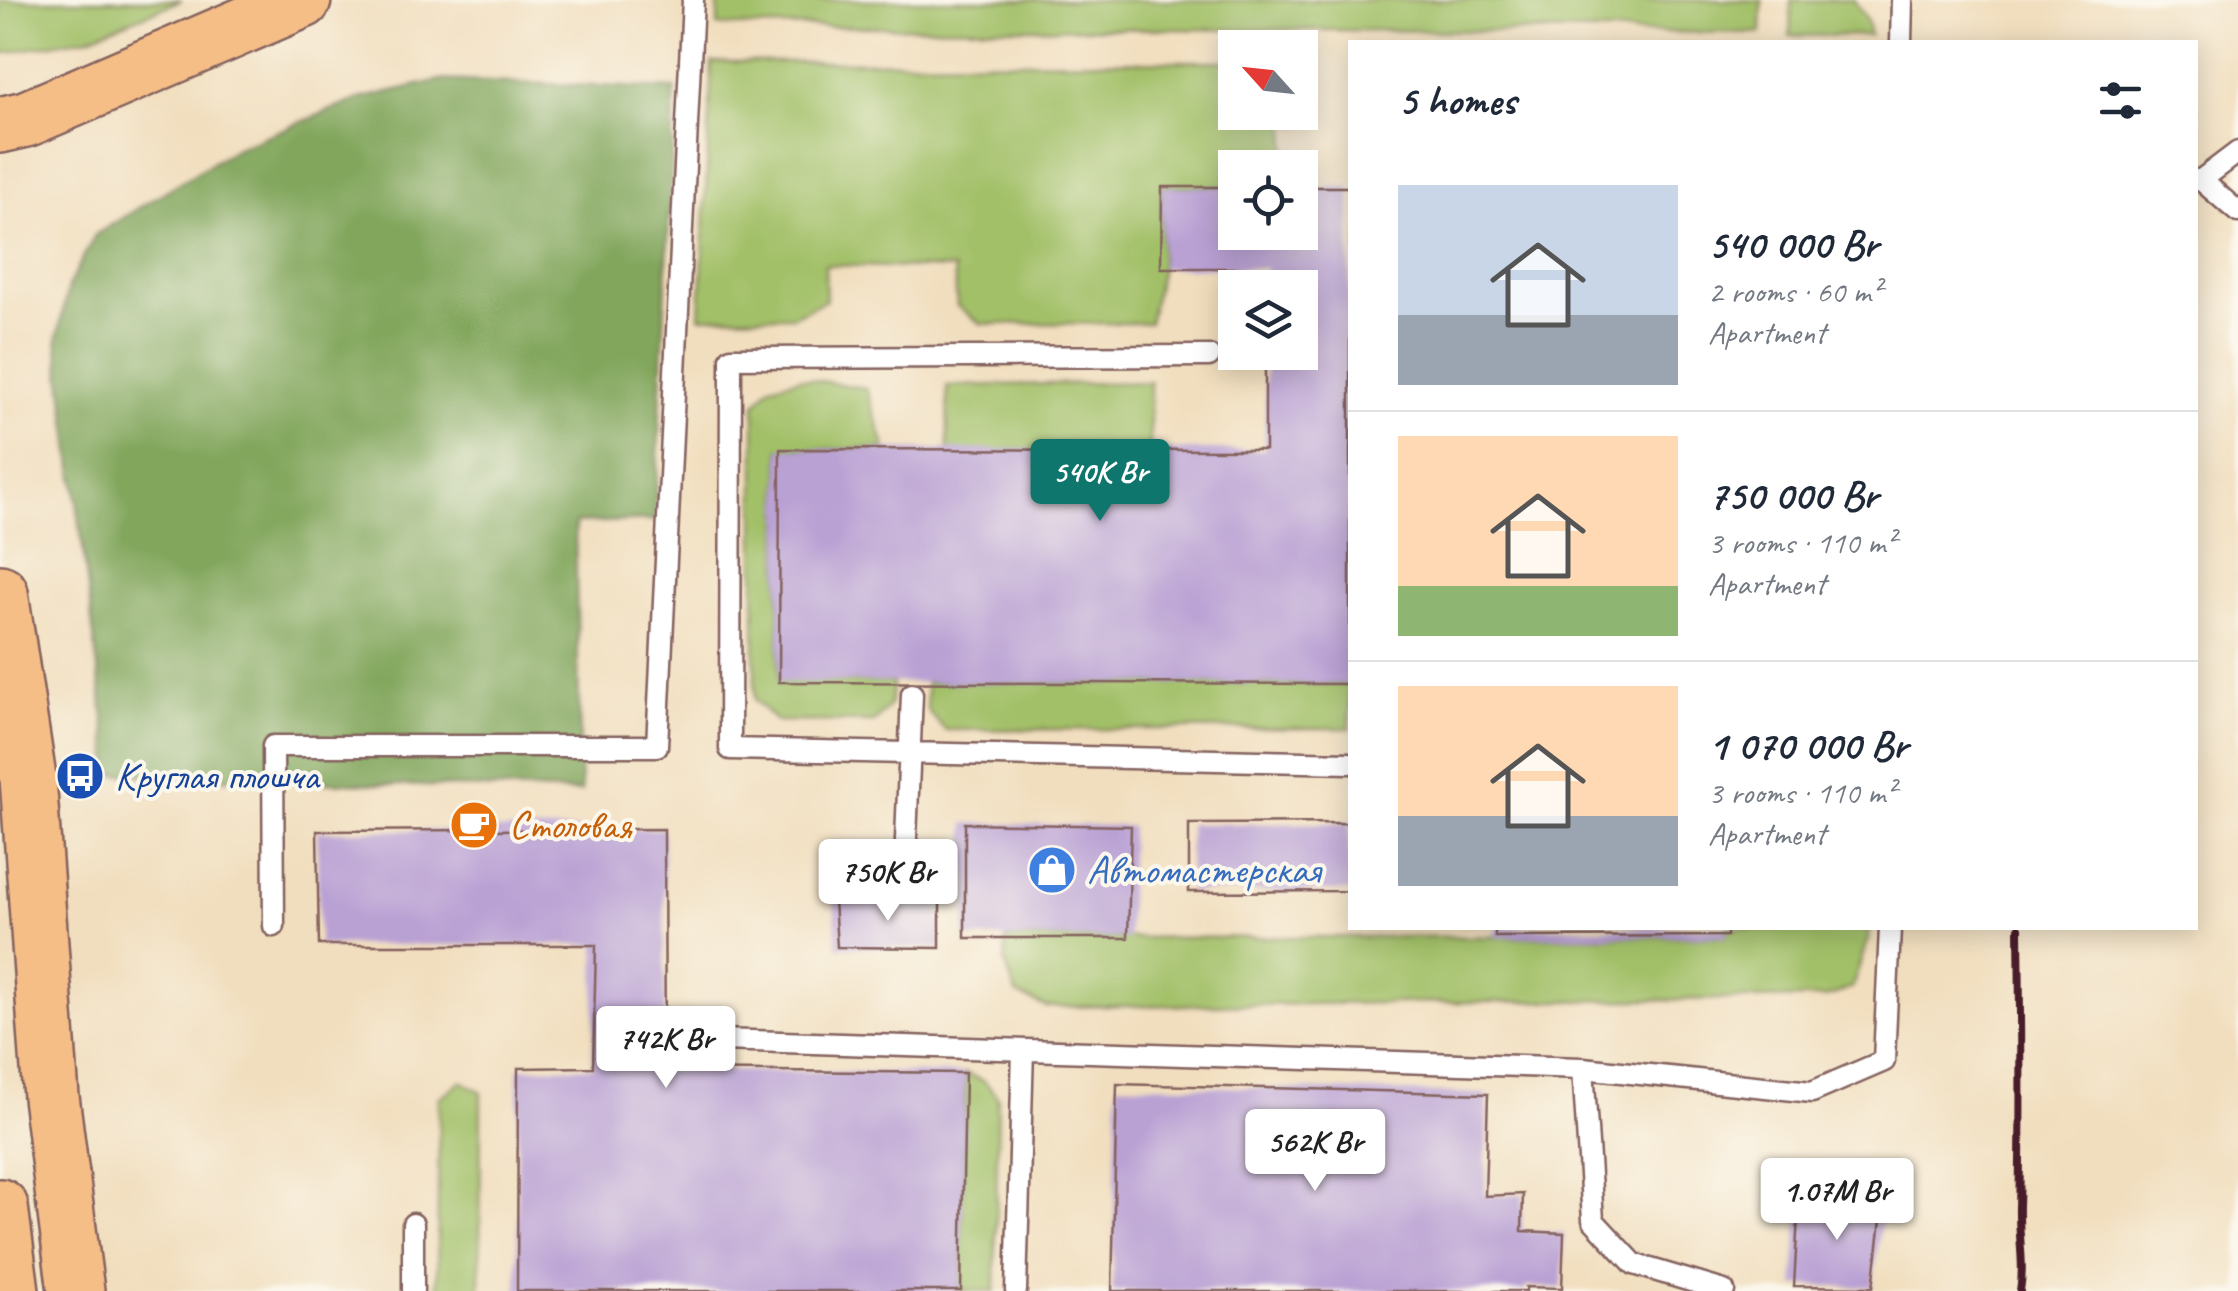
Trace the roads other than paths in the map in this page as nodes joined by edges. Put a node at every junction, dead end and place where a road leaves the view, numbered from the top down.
1 (303, 0) edge
2 (693, 0) edge
3 (1902, 0) edge
4 (258, 11) edge
5 (1901, 40) edge
6 (0, 125) edge
7 (2238, 152) edge
8 (2198, 180) edge
9 (2238, 212) edge
10 (1209, 356) dead end
11 (0, 593) edge
12 (912, 694) dead end
13 (908, 753) junction
14 (1348, 762) edge
15 (904, 888) dead end
16 (274, 926) dead end
17 (1890, 930) edge
18 (719, 1040) dead end
19 (1023, 1050) junction
20 (1583, 1068) junction
21 (0, 1208) edge
22 (413, 1224) dead end
23 (12, 1291) edge
24 (76, 1291) edge
25 (413, 1291) edge
26 (1016, 1291) edge
27 (1724, 1291) edge

1 - 4 main road
2 - 16 lane
3 - 5 lane
4 - 6 main road
7 - 8 lane
8 - 9 lane
10 - 13 lane
11 - 24 main road
12 - 13 lane
13 - 14 lane
13 - 15 lane
17 - 20 lane
18 - 19 lane
19 - 20 lane
19 - 26 lane
20 - 27 lane
21 - 23 main road
22 - 25 lane

